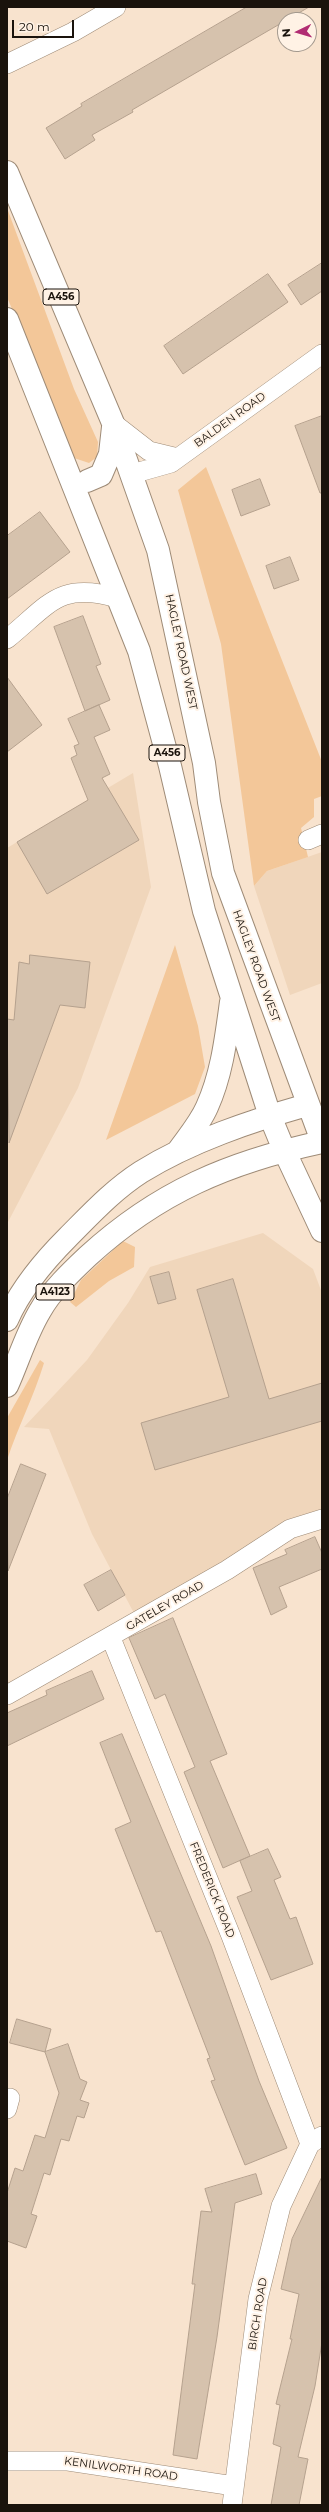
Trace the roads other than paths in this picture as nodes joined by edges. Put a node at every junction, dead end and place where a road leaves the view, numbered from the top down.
1 (116, 7) edge
2 (7, 64) edge
3 (7, 172) edge
4 (7, 319) edge
5 (322, 354) edge
6 (113, 423) junction
7 (178, 458) junction
8 (132, 474) junction
9 (78, 477) junction
10 (118, 598) junction
11 (7, 638) edge
12 (232, 998) junction
13 (307, 1105) junction
14 (270, 1116) junction
15 (322, 1142) edge
16 (284, 1150) junction
17 (178, 1152) junction
18 (322, 1231) edge
19 (7, 1320) edge
20 (7, 1386) edge
21 (322, 1519) edge
22 (111, 1638) junction
23 (7, 1695) edge
24 (316, 2140) edge
25 (7, 2461) edge
26 (234, 2486) junction
27 (232, 2505) edge

1 - 2 street
3 - 6 highway, HAGLEY ROAD WEST / A456
4 - 9 highway, A456
5 - 7 street, BALDEN ROAD
6 - 7 street
6 - 8 highway, HAGLEY ROAD WEST / A456
6 - 9 highway
7 - 8 street, BALDEN ROAD
8 - 9 highway
8 - 13 highway, HAGLEY ROAD WEST / A456
9 - 10 highway, A456
10 - 11 street
10 - 12 highway, A456
12 - 14 highway, A456
12 - 17 highway
13 - 14 highway
13 - 15 highway, HAGLEY ROAD WEST / A456
14 - 16 highway, A456
14 - 17 highway, A4123
15 - 16 highway
16 - 18 highway, A456
16 - 20 highway, A4123
17 - 19 highway, A4123
21 - 22 street, GATELEY ROAD
22 - 23 street, GATELEY ROAD
22 - 24 street, FREDERICK ROAD
24 - 26 street, BIRCH ROAD
25 - 26 street, KENILWORTH ROAD
26 - 27 street, BIRCH ROAD

